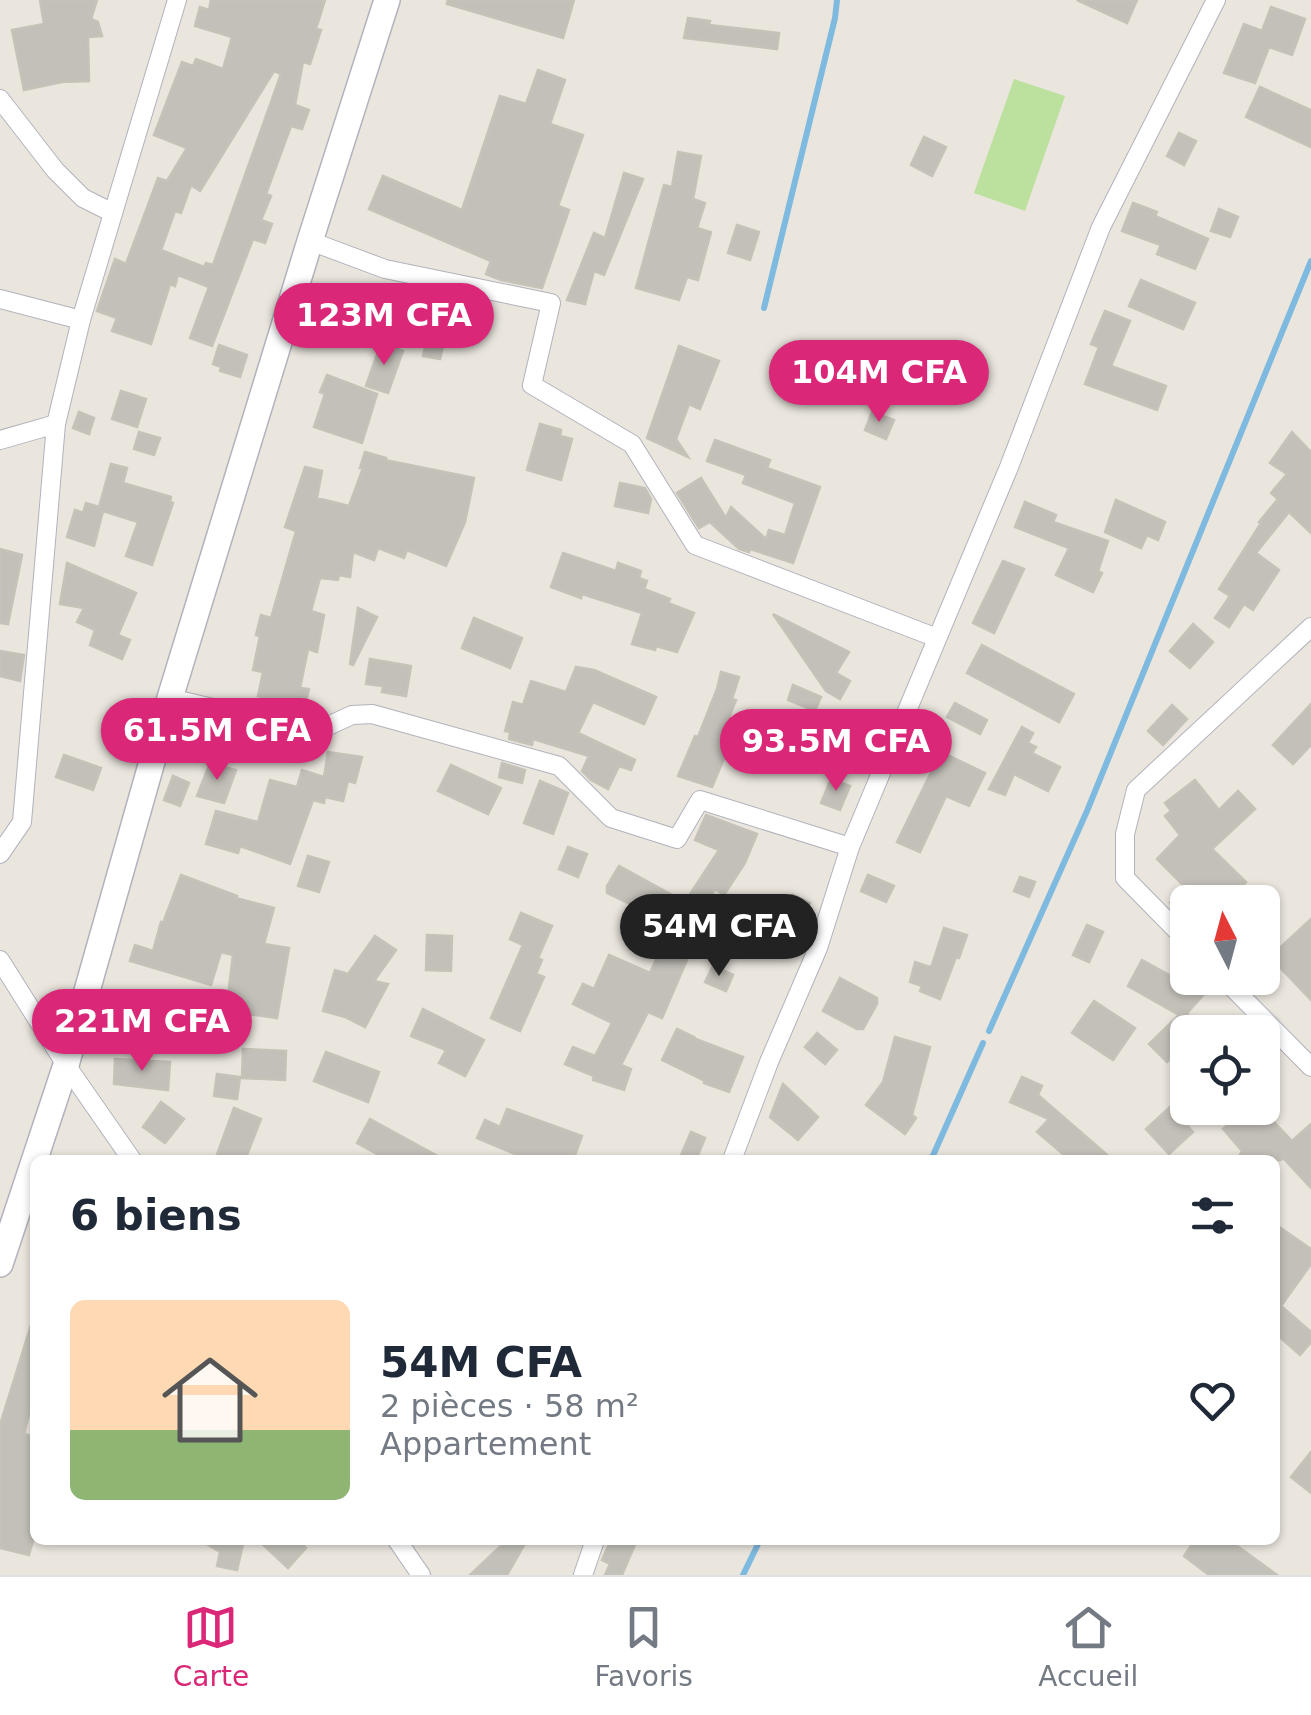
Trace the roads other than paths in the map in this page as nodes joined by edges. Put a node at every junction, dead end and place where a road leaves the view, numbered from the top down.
1 (177, 0) edge
2 (387, 0) edge
3 (1216, 0) edge
4 (0, 99) edge
5 (113, 214) junction
6 (310, 241) junction
7 (0, 299) edge
8 (81, 320) junction
9 (56, 424) junction
10 (0, 440) edge
11 (1311, 626) edge
12 (937, 638) junction
13 (170, 698) junction
14 (850, 847) junction
15 (0, 854) edge
16 (1170, 924) edge
17 (0, 960) edge
18 (1240, 995) edge
19 (66, 1065) junction
20 (1311, 1067) edge
21 (36, 1155) edge
22 (129, 1155) edge
23 (734, 1155) edge
24 (30, 1174) edge
25 (0, 1264) edge
26 (400, 1545) edge
27 (593, 1545) edge
28 (421, 1575) edge
29 (582, 1575) edge

1 - 5 street
2 - 6 street
3 - 12 street
4 - 5 street
5 - 8 street
6 - 12 street
6 - 13 street
7 - 8 street
8 - 9 street
9 - 10 street
9 - 15 street
11 - 16 street
12 - 14 street
13 - 14 street
13 - 19 street
14 - 23 street
17 - 19 street
18 - 20 street
19 - 21 street
19 - 22 street
24 - 25 street
26 - 28 street
27 - 29 street

